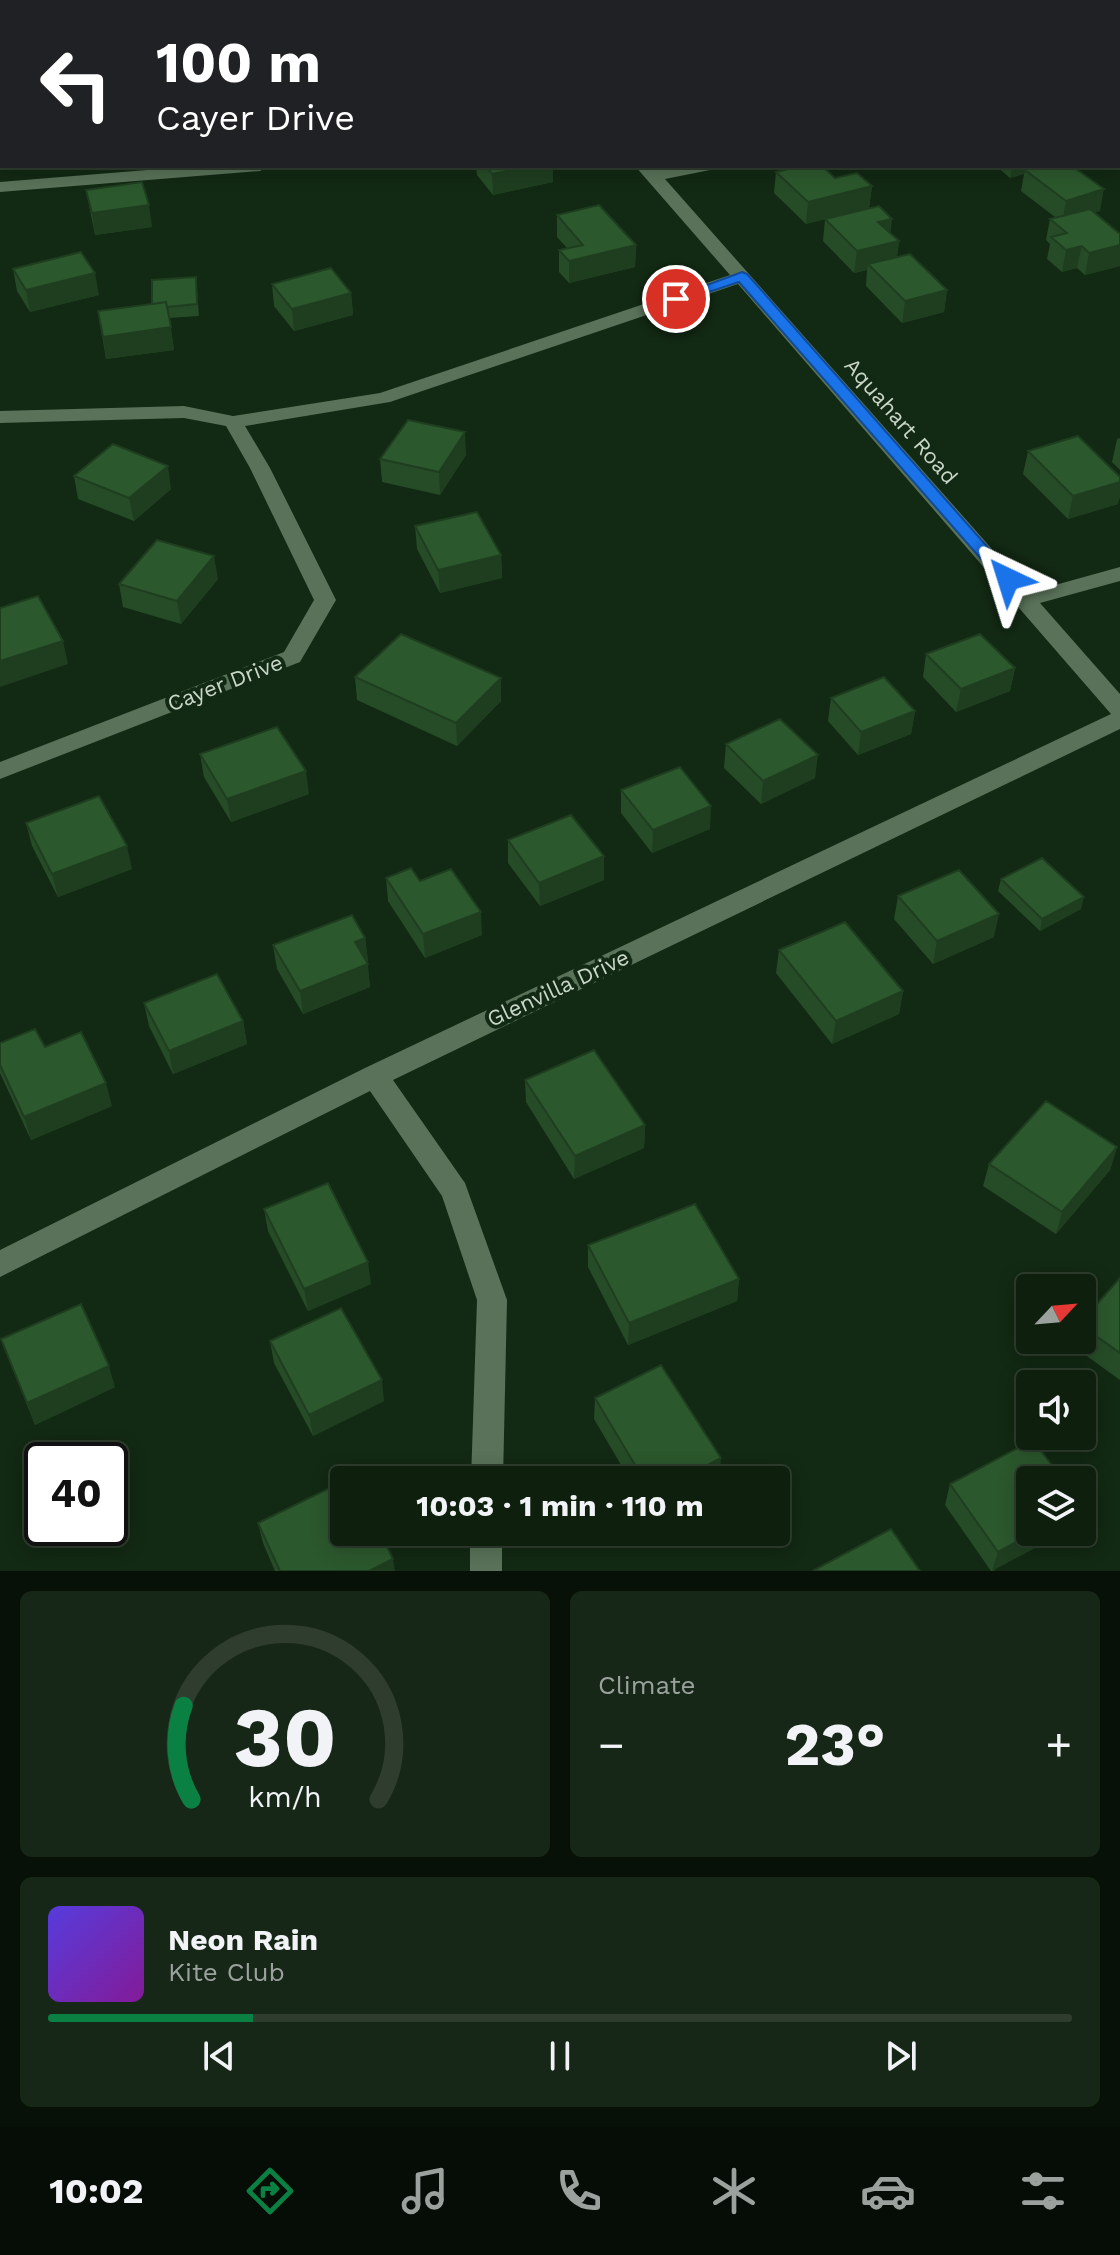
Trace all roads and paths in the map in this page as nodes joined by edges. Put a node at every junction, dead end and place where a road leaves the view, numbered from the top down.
1 (215, 168) edge
2 (682, 168) edge
3 (648, 171) edge
4 (0, 187) edge
5 (742, 277) junction
6 (1, 415) edge
7 (233, 422) junction
8 (1120, 574) edge
9 (1026, 600) junction
10 (1120, 709) edge
11 (1120, 719) edge
12 (0, 771) edge
13 (375, 1076) junction
14 (0, 1264) edge
15 (487, 1466) edge
16 (486, 1546) edge
17 (486, 1571) edge

1 - 4 street
2 - 3 street
3 - 5 street, Aquahart Road
5 - 7 street
5 - 9 street, Aquahart Road
6 - 7 street
7 - 12 street, Cayer Drive
8 - 9 street
9 - 10 street, Aquahart Road
11 - 13 street, Glenvilla Drive
13 - 14 street, Glenvilla Drive
13 - 15 street
16 - 17 street

